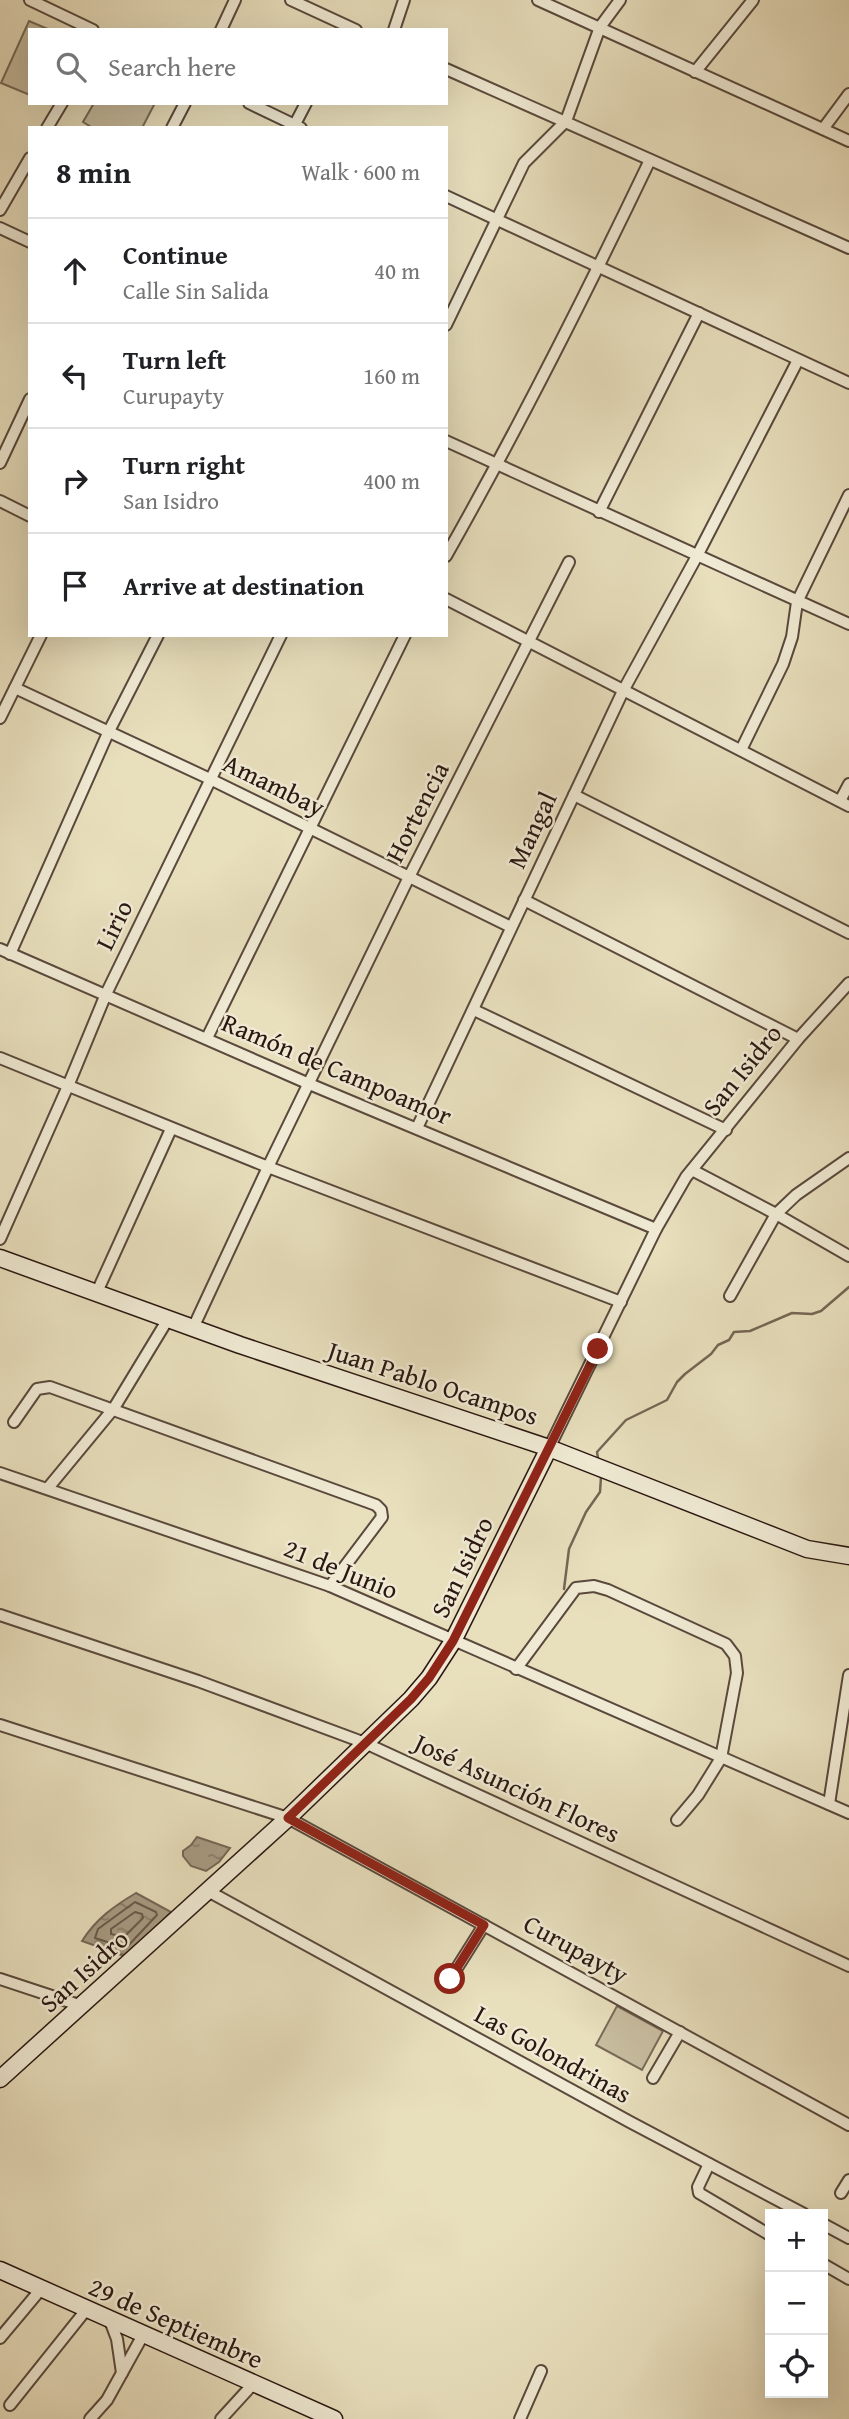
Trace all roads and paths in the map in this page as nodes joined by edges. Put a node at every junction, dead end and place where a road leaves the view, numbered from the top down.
1 (30, 0) edge
2 (235, 0) edge
3 (291, 0) edge
4 (404, 0) edge
5 (538, 0) edge
6 (620, 0) edge
7 (753, 0) edge
8 (600, 27) junction
9 (89, 28) edge
10 (222, 28) edge
11 (348, 28) edge
12 (395, 28) edge
13 (448, 70) edge
14 (695, 72) junction
15 (849, 94) edge
16 (60, 105) edge
17 (184, 105) edge
18 (253, 105) edge
19 (305, 105) edge
20 (566, 121) junction
21 (48, 126) edge
22 (173, 126) edge
23 (294, 126) edge
24 (296, 126) edge
25 (823, 129) junction
26 (849, 141) edge
27 (650, 160) junction
28 (28, 161) edge
29 (448, 197) edge
30 (0, 210) edge
31 (497, 220) junction
32 (0, 228) edge
33 (28, 241) edge
34 (849, 248) edge
35 (599, 267) junction
36 (699, 313) junction
37 (448, 321) edge
38 (798, 360) junction
39 (849, 383) edge
40 (27, 412) edge
41 (448, 442) edge
42 (0, 463) edge
43 (497, 466) junction
44 (849, 495) edge
45 (0, 500) edge
46 (599, 512) junction
47 (28, 515) edge
48 (448, 552) edge
49 (697, 556) junction
50 (569, 562) dead end
51 (448, 600) edge
52 (797, 601) junction
53 (849, 624) edge
54 (39, 637) edge
55 (157, 637) edge
56 (280, 637) edge
57 (404, 637) edge
58 (530, 641) junction
59 (15, 688) junction
60 (623, 691) junction
61 (0, 718) edge
62 (108, 733) junction
63 (741, 750) junction
64 (210, 779) junction
65 (849, 784) edge
66 (574, 795) junction
67 (845, 803) edge
68 (310, 828) junction
69 (410, 877) junction
70 (524, 900) junction
71 (511, 927) junction
72 (849, 933) edge
73 (5, 952) edge
74 (849, 983) edge
75 (106, 994) junction
76 (474, 1010) junction
77 (207, 1038) junction
78 (798, 1039) junction
79 (0, 1058) edge
80 (307, 1083) junction
81 (68, 1086) junction
82 (417, 1128) junction
83 (171, 1129) junction
84 (726, 1129) junction
85 (849, 1158) edge
86 (268, 1167) junction
87 (692, 1170) junction
88 (776, 1214) junction
89 (656, 1229) junction
90 (0, 1239) edge
91 (849, 1256) edge
92 (0, 1258) edge
93 (97, 1292) junction
94 (730, 1296) dead end
95 (621, 1302) junction
96 (168, 1319) junction
97 (193, 1328) junction
98 (114, 1408) junction
99 (14, 1422) dead end
100 (549, 1448) junction
101 (0, 1473) edge
102 (48, 1488) junction
103 (849, 1556) edge
104 (330, 1586) junction
105 (0, 1615) edge
106 (453, 1641) junction
107 (516, 1669) junction
108 (849, 1675) edge
109 (0, 1725) edge
110 (365, 1743) junction
111 (721, 1758) junction
112 (829, 1804) junction
113 (849, 1813) edge
114 (288, 1818) junction
115 (677, 1820) dead end
116 (208, 1891) junction
117 (484, 1925) junction
118 (849, 1966) edge
119 (0, 1979) edge
120 (450, 1979) dead end
121 (82, 2006) junction
122 (680, 2032) junction
123 (653, 2078) dead end
124 (0, 2079) edge
125 (849, 2125) edge
126 (709, 2164) junction
127 (849, 2180) edge
128 (841, 2193) dead end
129 (794, 2209) edge
130 (828, 2227) edge
131 (765, 2232) edge
132 (849, 2238) edge
133 (828, 2267) edge
134 (0, 2270) edge
135 (849, 2278) edge
136 (41, 2289) junction
137 (86, 2310) junction
138 (109, 2318) junction
139 (143, 2335) junction
140 (0, 2338) edge
141 (541, 2371) dead end
142 (122, 2373) junction
143 (253, 2384) junction
144 (10, 2405) dead end
145 (309, 2414) edge
146 (90, 2419) edge
147 (221, 2419) edge
148 (334, 2419) edge
149 (520, 2419) edge

1 - 9 street
2 - 10 street
3 - 11 street
4 - 12 street
5 - 8 street
6 - 8 street
7 - 14 street
8 - 14 street
8 - 20 street
13 - 20 street
14 - 25 street
15 - 25 street
16 - 21 street
17 - 22 street
18 - 23 street
19 - 24 street
20 - 27 street
20 - 31 street
25 - 26 street
27 - 34 street
27 - 35 street
28 - 30 street
29 - 31 street
31 - 35 street
31 - 37 street
32 - 33 street
35 - 36 street
35 - 43 street
36 - 38 street
36 - 46 street
38 - 39 street
38 - 49 street, Mangal
40 - 42 street
41 - 43 street
43 - 46 street
43 - 48 street
44 - 52 street
45 - 47 street
46 - 49 street
49 - 52 street
49 - 60 street, Mangal
50 - 58 street, Hortencia
51 - 58 street
52 - 53 street
52 - 63 street
54 - 59 street
55 - 62 street
56 - 64 street, Lirio
57 - 68 street
58 - 60 street
58 - 69 street, Hortencia
59 - 61 street
59 - 62 street, Amambay
60 - 63 street
60 - 66 street, Mangal
62 - 64 street, Amambay
62 - 73 street
63 - 67 street
64 - 68 street, Amambay
64 - 75 street, Lirio
65 - 67 street
66 - 70 street, Mangal
66 - 72 street
68 - 69 street, Amambay
68 - 77 street
69 - 71 street, Amambay
69 - 80 street, Hortencia
70 - 71 street, Mangal
70 - 78 street
71 - 76 street, Mangal
73 - 75 street, Ramón de Campoamor
74 - 78 street, San Isidro
75 - 77 street, Ramón de Campoamor
75 - 81 street, Lirio
76 - 82 street, Mangal
76 - 84 street
77 - 80 street, Ramón de Campoamor
78 - 84 street, San Isidro
79 - 81 street
80 - 82 street, Ramón de Campoamor
80 - 86 street, Hortencia
81 - 83 street
81 - 90 street, Lirio
82 - 89 street, Ramón de Campoamor
83 - 86 street
83 - 93 street
84 - 87 street, San Isidro
85 - 88 street
86 - 95 street
86 - 97 street, Hortencia
87 - 88 street
87 - 89 street, San Isidro
88 - 91 street
88 - 94 street
89 - 95 street, San Isidro
92 - 93 street, Juan Pablo Ocampos
93 - 96 street, Juan Pablo Ocampos
95 - 100 street, San Isidro
96 - 97 street, Juan Pablo Ocampos
96 - 98 street
97 - 100 street, Juan Pablo Ocampos
98 - 99 street
98 - 102 street
98 - 104 street
100 - 103 street, Juan Pablo Ocampos
100 - 106 street, San Isidro
101 - 102 street, 21 de Junio
102 - 104 street, 21 de Junio
104 - 106 street, 21 de Junio
105 - 110 street, José Asunción Flores
106 - 107 street, 21 de Junio
106 - 110 street, San Isidro
107 - 111 street, 21 de Junio
107 - 111 street
108 - 112 street
109 - 114 street, Curupayty
110 - 114 street, San Isidro
110 - 118 street, José Asunción Flores
111 - 112 street, 21 de Junio
111 - 115 street
112 - 113 street, 21 de Junio
114 - 116 street, San Isidro
114 - 117 street, Curupayty
116 - 121 street, San Isidro
116 - 126 street, Las Golondrinas
117 - 120 street
117 - 122 street, Curupayty
119 - 121 street
121 - 124 street, San Isidro
122 - 123 street
122 - 125 street, Curupayty
126 - 129 street, Las Golondrinas
126 - 131 street
127 - 128 street
130 - 132 street
133 - 135 street
134 - 136 street, 29 de Septiembre
136 - 137 street, 29 de Septiembre
136 - 140 street
137 - 138 street, 29 de Septiembre
137 - 144 street
138 - 139 street, 29 de Septiembre
138 - 142 street
139 - 142 street
139 - 143 street, 29 de Septiembre
141 - 149 street
142 - 146 street
143 - 145 street, 29 de Septiembre
143 - 147 street
145 - 148 street, 29 de Septiembre

